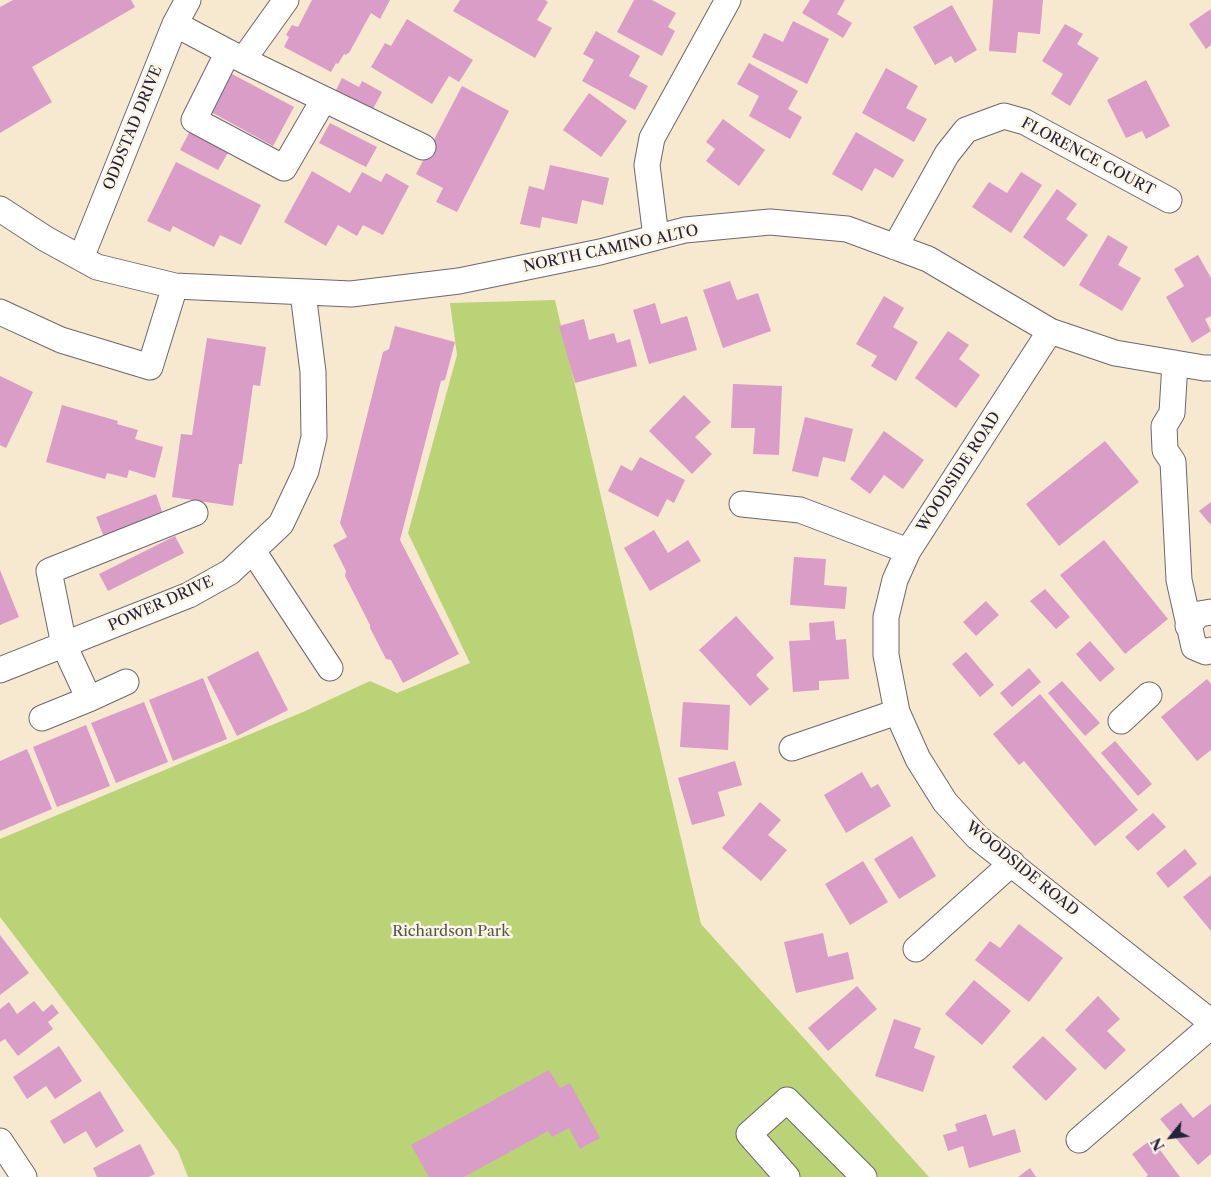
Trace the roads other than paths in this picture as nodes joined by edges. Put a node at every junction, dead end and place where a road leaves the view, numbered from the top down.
1 (188, 0) edge
2 (286, 0) edge
3 (728, 0) edge
4 (175, 24) junction
5 (235, 56) junction
6 (324, 99) junction
7 (423, 147) dead end
8 (1169, 200) dead end
9 (0, 209) edge
10 (656, 237) junction
11 (895, 247) junction
12 (81, 258) junction
13 (175, 286) junction
14 (303, 293) junction
15 (0, 312) edge
16 (1050, 331) junction
17 (1175, 364) junction
18 (1211, 368) edge
19 (742, 504) dead end
20 (196, 513) dead end
21 (252, 551) junction
22 (908, 551) junction
23 (1211, 612) edge
24 (1188, 626) junction
25 (64, 645) junction
26 (1211, 650) edge
27 (330, 668) dead end
28 (0, 670) edge
29 (126, 682) dead end
30 (1149, 695) dead end
31 (89, 699) junction
32 (897, 712) junction
33 (42, 718) dead end
34 (1120, 721) dead end
35 (792, 748) dead end
36 (1012, 864) junction
37 (916, 949) dead end
38 (1211, 1022) edge
39 (1211, 1026) edge
40 (1079, 1140) dead end
41 (0, 1141) edge
42 (24, 1177) edge
43 (787, 1177) edge
44 (864, 1177) edge

1 - 4 street, ODDSTAD DRIVE
2 - 5 street
3 - 10 street
4 - 5 street
4 - 12 street, ODDSTAD DRIVE
5 - 6 street
5 - 6 street
6 - 7 street
8 - 11 street, FLORENCE COURT
9 - 12 street, NORTH CAMINO ALTO
10 - 11 street, NORTH CAMINO ALTO
10 - 14 street, NORTH CAMINO ALTO
11 - 16 street, NORTH CAMINO ALTO
12 - 13 street, NORTH CAMINO ALTO
13 - 14 street, NORTH CAMINO ALTO
13 - 15 street
14 - 21 street, POWER DRIVE
16 - 17 street, NORTH CAMINO ALTO
16 - 22 street, WOODSIDE ROAD
17 - 18 street, NORTH CAMINO ALTO
17 - 24 street
19 - 22 street
20 - 25 street
21 - 25 street, POWER DRIVE
21 - 27 street
22 - 32 street, WOODSIDE ROAD
23 - 24 street
24 - 26 street
25 - 28 street, POWER DRIVE
25 - 31 street
29 - 31 street
30 - 34 street
31 - 33 street
32 - 35 street
32 - 36 street, WOODSIDE ROAD
36 - 37 street
36 - 38 street, WOODSIDE ROAD
39 - 40 street
41 - 42 street
43 - 44 street

